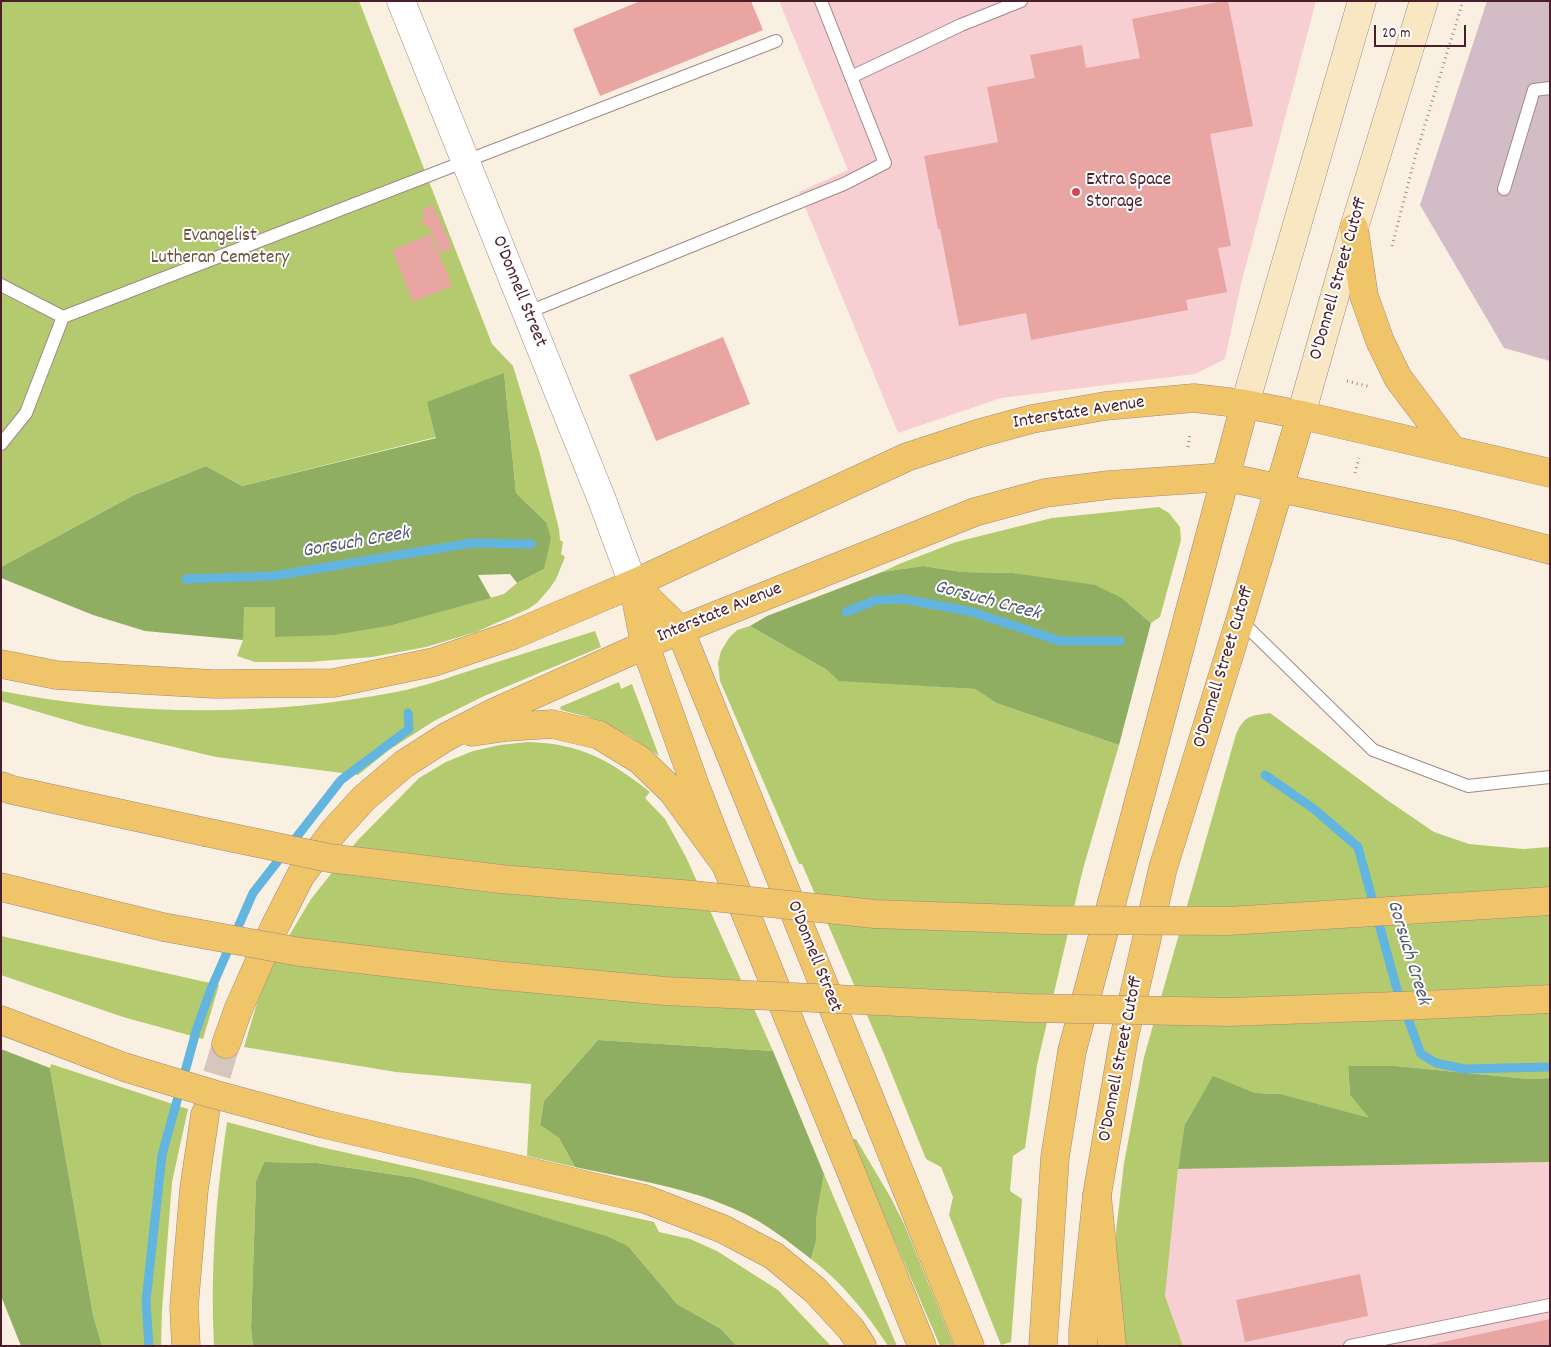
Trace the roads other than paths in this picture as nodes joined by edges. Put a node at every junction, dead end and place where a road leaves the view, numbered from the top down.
1 (401, 1) edge
2 (1021, 1) edge
3 (1362, 1) edge
4 (1424, 1) edge
5 (824, 2) edge
6 (776, 41) dead end
7 (851, 77) junction
8 (1550, 88) edge
9 (466, 161) junction
10 (1504, 189) dead end
11 (1354, 228) junction
12 (1, 285) edge
13 (526, 313) junction
14 (63, 317) junction
15 (1245, 404) junction
16 (1301, 415) junction
17 (1, 444) edge
18 (1452, 450) junction
19 (1550, 473) edge
20 (1226, 477) junction
21 (1280, 488) junction
22 (1550, 550) edge
23 (633, 584) junction
24 (1240, 620) junction
25 (680, 630) junction
26 (644, 645) junction
27 (1, 664) edge
28 (446, 737) junction
29 (1550, 777) edge
30 (1, 786) edge
31 (726, 865) junction
32 (1, 887) edge
33 (1550, 901) edge
34 (1550, 998) edge
35 (1, 1020) edge
36 (226, 1044) tunnel mouth
37 (205, 1115) tunnel mouth
38 (1097, 1195) junction
39 (1550, 1305) edge
40 (186, 1346) edge
41 (862, 1346) edge
42 (922, 1346) edge
43 (970, 1346) edge
44 (1043, 1346) edge
45 (1083, 1346) edge
46 (1112, 1346) edge
47 (1350, 1346) edge

1 - 9 street, O'Donnell Street
2 - 7 lane
3 - 15 main road
4 - 11 main road, O'Donnell Street Cutoff
5 - 7 lane
6 - 9 lane
7 - 13 lane
8 - 10 lane
9 - 13 street, O'Donnell Street
9 - 14 lane
11 - 16 main road, O'Donnell Street Cutoff
11 - 18 main road
12 - 14 lane
13 - 23 street, O'Donnell Street
14 - 17 lane
15 - 16 main road, Interstate Avenue
15 - 20 main road
15 - 23 main road, Interstate Avenue
16 - 18 main road, Interstate Avenue
16 - 21 main road, O'Donnell Street Cutoff
18 - 19 main road, Interstate Avenue
20 - 21 main road, Interstate Avenue
20 - 25 main road, Interstate Avenue
20 - 44 main road
21 - 22 main road, Interstate Avenue
21 - 24 main road, O'Donnell Street Cutoff
23 - 25 main road, O'Donnell Street
23 - 26 main road, O'Donnell Street
23 - 27 main road, Interstate Avenue
24 - 29 lane
24 - 38 main road, O'Donnell Street Cutoff
25 - 26 main road, Interstate Avenue
25 - 43 main road, O'Donnell Street
26 - 28 main road, Interstate Avenue
26 - 31 main road, O'Donnell Street
28 - 31 main road
28 - 36 main road, Interstate Avenue
30 - 33 main road, bridge
31 - 42 main road, O'Donnell Street
32 - 34 main road, bridge
35 - 41 main road, bridge
37 - 40 main road
38 - 45 main road, O'Donnell Street Cutoff
38 - 46 main road
39 - 47 lane

